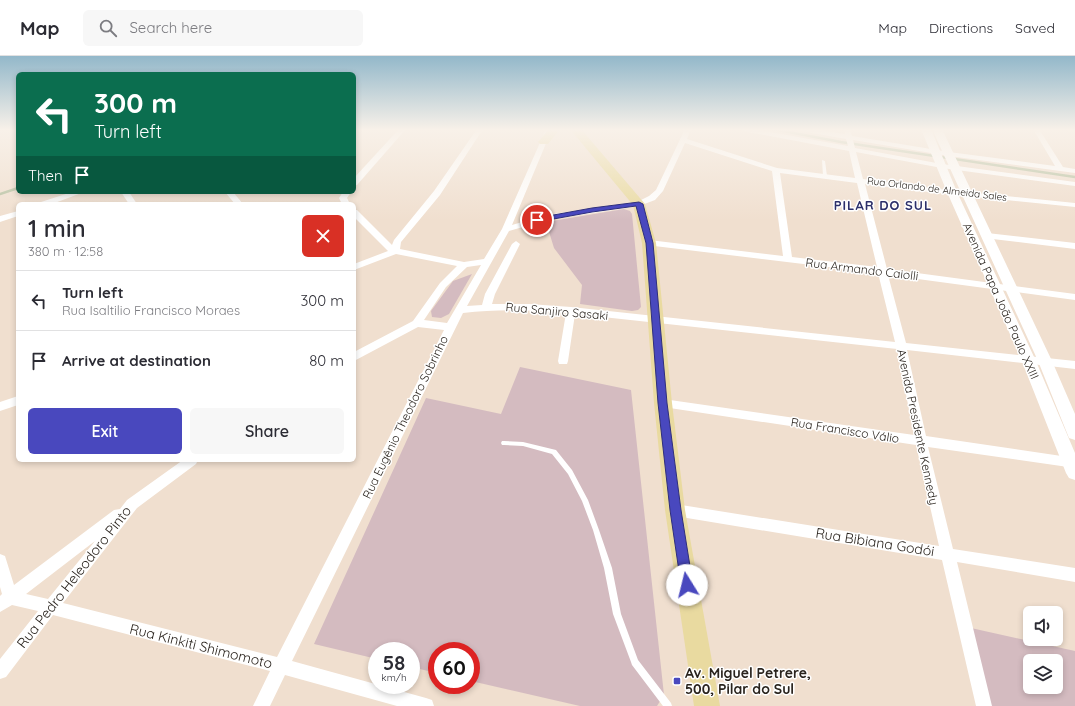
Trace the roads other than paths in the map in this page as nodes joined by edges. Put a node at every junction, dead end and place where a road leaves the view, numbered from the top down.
1 (374, 159) edge
2 (460, 159) edge
3 (536, 159) edge
4 (601, 159) edge
5 (674, 159) edge
6 (743, 159) edge
7 (854, 159) edge
8 (945, 159) edge
9 (947, 159) edge
10 (949, 159) edge
11 (1055, 159) edge
12 (823, 161) dead end
13 (1060, 168) junction
14 (776, 170) junction
15 (1075, 171) edge
16 (826, 176) junction
17 (356, 178) edge
18 (859, 180) junction
19 (1075, 184) edge
20 (959, 192) junction
21 (74, 194) edge
22 (231, 194) edge
23 (50, 202) edge
24 (237, 202) edge
25 (639, 204) junction
26 (1075, 205) edge
27 (16, 214) edge
28 (356, 214) edge
29 (0, 219) edge
30 (506, 229) junction
31 (988, 236) junction
32 (649, 243) junction
33 (516, 244) dead end
34 (1075, 246) edge
35 (395, 251) junction
36 (788, 260) junction
37 (488, 261) junction
38 (464, 265) junction
39 (356, 266) edge
40 (882, 271) junction
41 (994, 286) junction
42 (1012, 288) junction
43 (1075, 297) edge
44 (486, 307) junction
45 (459, 310) junction
46 (571, 310) junction
47 (655, 320) junction
48 (417, 323) junction
49 (450, 326) junction
50 (901, 346) junction
51 (356, 355) edge
52 (1028, 359) junction
53 (563, 361) dead end
54 (1045, 361) junction
55 (1075, 365) edge
56 (16, 401) edge
57 (663, 403) junction
58 (0, 407) edge
59 (1075, 433) edge
60 (921, 442) junction
61 (504, 443) dead end
62 (189, 462) edge
63 (1074, 466) edge
64 (132, 504) junction
65 (675, 510) junction
66 (946, 553) junction
67 (0, 561) edge
68 (1075, 575) edge
69 (5, 601) edge
70 (50, 607) junction
71 (281, 666) junction
72 (0, 671) edge
73 (261, 706) edge
74 (426, 706) edge
75 (668, 706) edge
76 (707, 706) edge
77 (984, 706) edge

1 - 17 street
2 - 35 street
3 - 30 street, Rua Eugênio Theodoro Sobrinho
4 - 25 main road
5 - 25 street
6 - 14 street, Rua Orlando de Almeida Sales
7 - 18 street, Avenida Presidente Kennedy
8 - 20 main road, Avenida Papa João Paulo XXIII
9 - 19 street
10 - 13 street
11 - 13 street
12 - 16 lane
13 - 15 street
14 - 16 street, Rua Orlando de Almeida Sales
14 - 36 street
16 - 18 street, Rua Orlando de Almeida Sales
18 - 20 street, Rua Orlando de Almeida Sales
18 - 40 street, Avenida Presidente Kennedy
20 - 26 street, Rua Orlando de Almeida Sales
20 - 31 main road, Avenida Papa João Paulo XXIII
20 - 41 main road, Avenida Papa João Paulo XXIII
21 - 23 street
22 - 24 street
25 - 30 street
25 - 32 main road
27 - 29 street
28 - 35 street
30 - 37 street, Rua Eugênio Theodoro Sobrinho
31 - 34 street
31 - 42 main road, Avenida Papa João Paulo XXIII
32 - 36 street, Rua Armando Caiolli
32 - 47 main road
33 - 44 street
35 - 38 street
35 - 39 street
36 - 40 street, Rua Armando Caiolli
37 - 38 street
37 - 45 street, Rua Eugênio Theodoro Sobrinho
38 - 48 street
40 - 41 street, Rua Armando Caiolli
40 - 50 street, Avenida Presidente Kennedy
41 - 42 street, Rua Armando Caiolli
41 - 52 main road, Avenida Papa João Paulo XXIII
42 - 43 street, Rua Armando Caiolli
42 - 54 main road, Avenida Papa João Paulo XXIII
44 - 45 street, Rua Sanjiro Sasaki
44 - 46 street, Rua Sanjiro Sasaki
45 - 49 street, Rua Eugênio Theodoro Sobrinho
46 - 47 street, Rua Sanjiro Sasaki
46 - 53 street
47 - 50 street, Rua Sanjiro Sasaki
47 - 57 main road
48 - 49 street
48 - 51 street
49 - 71 street, Rua Eugênio Theodoro Sobrinho
50 - 52 street, Rua Sanjiro Sasaki
50 - 60 street, Avenida Presidente Kennedy
52 - 54 street, Rua Sanjiro Sasaki
52 - 63 main road, Avenida Papa João Paulo XXIII
54 - 55 street, Rua Sanjiro Sasaki
54 - 59 main road, Avenida Papa João Paulo XXIII
56 - 58 street
57 - 60 street, Rua Francisco Válio
57 - 65 main road
60 - 63 street, Rua Francisco Válio
60 - 66 street, Avenida Presidente Kennedy
61 - 75 lane
62 - 64 street, Rua Pedro Heleodoro Pinto
64 - 69 street
64 - 70 street, Rua Pedro Heleodoro Pinto
65 - 66 street, Rua Bibiana Godói
65 - 76 main road
66 - 68 street, Rua Bibiana Godói
66 - 77 street, Avenida Presidente Kennedy
67 - 69 street
69 - 70 street, Rua Kinkiti Shimomoto
70 - 71 street, Rua Kinkiti Shimomoto
70 - 72 street, Rua Pedro Heleodoro Pinto
71 - 73 street, Rua Eugênio Theodoro Sobrinho
71 - 74 street, Rua Kinkiti Shimomoto

